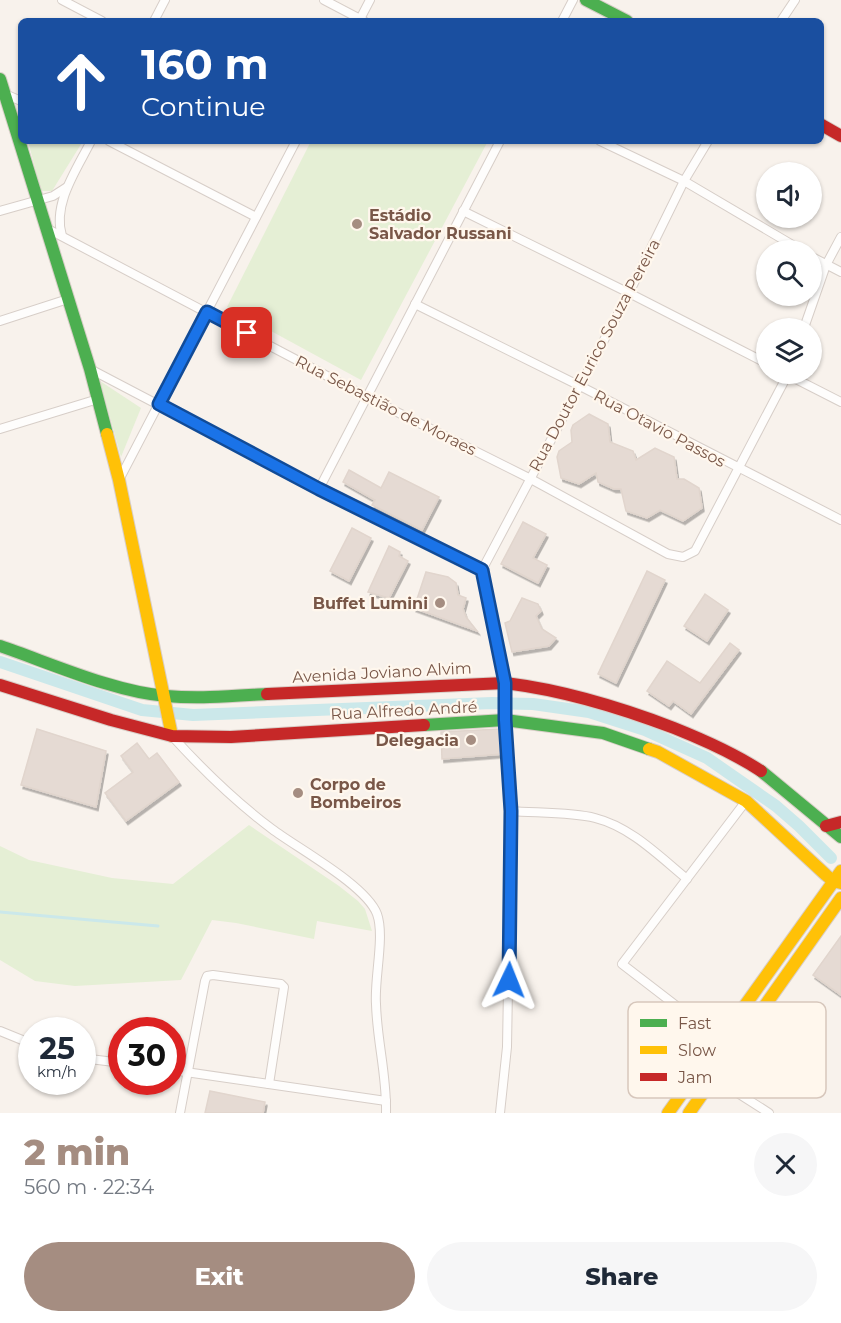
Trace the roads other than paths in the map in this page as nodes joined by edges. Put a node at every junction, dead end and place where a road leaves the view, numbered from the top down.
1 (62, 0) edge
2 (165, 0) edge
3 (324, 0) edge
4 (370, 0) edge
5 (573, 0) edge
6 (586, 0) edge
7 (795, 0) edge
8 (96, 18) edge
9 (156, 18) edge
10 (357, 18) edge
11 (362, 18) edge
12 (564, 18) edge
13 (621, 18) edge
14 (784, 18) edge
15 (0, 79) edge
16 (2, 95) edge
17 (18, 101) edge
18 (824, 126) edge
19 (841, 136) edge
20 (18, 141) edge
21 (19, 144) edge
22 (90, 144) edge
23 (115, 144) edge
24 (294, 144) edge
25 (498, 144) edge
26 (606, 144) edge
27 (706, 144) edge
28 (684, 182) junction
29 (68, 187) junction
30 (38, 199) junction
31 (0, 211) edge
32 (463, 211) junction
33 (255, 217) junction
34 (46, 228) junction
35 (62, 236) junction
36 (841, 237) edge
37 (784, 240) edge
38 (822, 263) edge
39 (826, 265) junction
40 (841, 272) edge
41 (629, 293) junction
42 (68, 299) junction
43 (415, 304) junction
44 (207, 312) junction
45 (807, 318) edge
46 (0, 321) edge
47 (756, 358) edge
48 (90, 369) junction
49 (782, 384) edge
50 (806, 384) edge
51 (580, 386) junction
52 (367, 397) junction
53 (98, 399) junction
54 (841, 402) edge
55 (159, 404) junction
56 (0, 429) edge
57 (739, 469) junction
58 (529, 478) junction
59 (119, 480) junction
60 (319, 489) junction
61 (841, 520) edge
62 (482, 570) junction
63 (0, 646) edge
64 (161, 675) junction
65 (0, 685) edge
66 (505, 689) junction
67 (140, 691) junction
68 (187, 696) junction
69 (166, 701) junction
70 (505, 717) junction
71 (171, 731) junction
72 (746, 801) junction
73 (511, 811) junction
74 (841, 822) edge
75 (826, 825) junction
76 (841, 837) edge
77 (839, 878) edge
78 (687, 879) junction
79 (841, 898) edge
80 (671, 1002) edge
81 (750, 1002) edge
82 (768, 1002) edge
83 (0, 1031) edge
84 (18, 1038) edge
85 (187, 1072) junction
86 (269, 1084) junction
87 (679, 1098) edge
88 (700, 1098) edge
89 (745, 1098) edge
90 (386, 1101) junction
91 (180, 1113) edge
92 (386, 1113) edge
93 (500, 1113) edge
94 (668, 1113) edge
95 (689, 1113) edge
96 (769, 1113) edge

1 - 8 street
2 - 9 street
3 - 10 street
4 - 11 street
5 - 12 street
6 - 13 main road
7 - 14 street
15 - 16 main road
16 - 17 street
16 - 20 main road
18 - 19 main road
21 - 30 main road
22 - 29 street
23 - 33 street
24 - 33 street
25 - 32 street
26 - 28 street
27 - 28 street, Rua Doutor Eurico Souza Pereira
28 - 37 street
28 - 41 street, Rua Doutor Eurico Souza Pereira
29 - 30 street
29 - 35 street
30 - 31 street
30 - 34 main road
32 - 41 street
32 - 43 street
33 - 44 street
34 - 35 street, Rua Sebastião de Moraes
34 - 42 main road
35 - 44 street, Rua Sebastião de Moraes
36 - 39 street
38 - 39 street
39 - 40 street
39 - 45 street
41 - 47 street
41 - 51 street, Rua Doutor Eurico Souza Pereira
42 - 46 street
42 - 48 main road
43 - 51 street, Rua Otavio Passos
43 - 52 street
44 - 52 street, Rua Sebastião de Moraes
44 - 55 street
48 - 53 main road
48 - 55 street
49 - 57 street
50 - 54 street
51 - 57 street, Rua Otavio Passos
51 - 58 street, Rua Doutor Eurico Souza Pereira
52 - 58 street, Rua Sebastião de Moraes
52 - 60 street
53 - 56 street
53 - 59 main road
55 - 59 street
55 - 60 street
57 - 58 street, Rua Sebastião de Moraes
57 - 61 street, Rua Otavio Passos
58 - 62 street, Rua Doutor Eurico Souza Pereira
59 - 64 main road
60 - 62 street
62 - 66 street
63 - 67 main road, Avenida Joviano Alvim
64 - 67 main road
64 - 68 main road
64 - 69 main road
65 - 71 main road, Rua Alfredo André
66 - 68 main road, Avenida Joviano Alvim
66 - 70 street
66 - 75 main road, Avenida Joviano Alvim
67 - 69 main road, Avenida Joviano Alvim
68 - 69 main road, Avenida Joviano Alvim
69 - 71 main road
70 - 71 main road, Rua Alfredo André
70 - 72 main road, Rua Alfredo André
70 - 73 street
71 - 90 street
72 - 77 main road, Rua Alfredo André
72 - 78 street
73 - 78 street
73 - 93 street
74 - 75 main road
75 - 76 main road, Avenida Joviano Alvim
77 - 81 main road
78 - 80 street
79 - 82 main road
83 - 84 street
85 - 86 street
85 - 86 street
85 - 91 street
86 - 90 street
87 - 94 main road
88 - 95 main road
89 - 96 street
90 - 92 street

